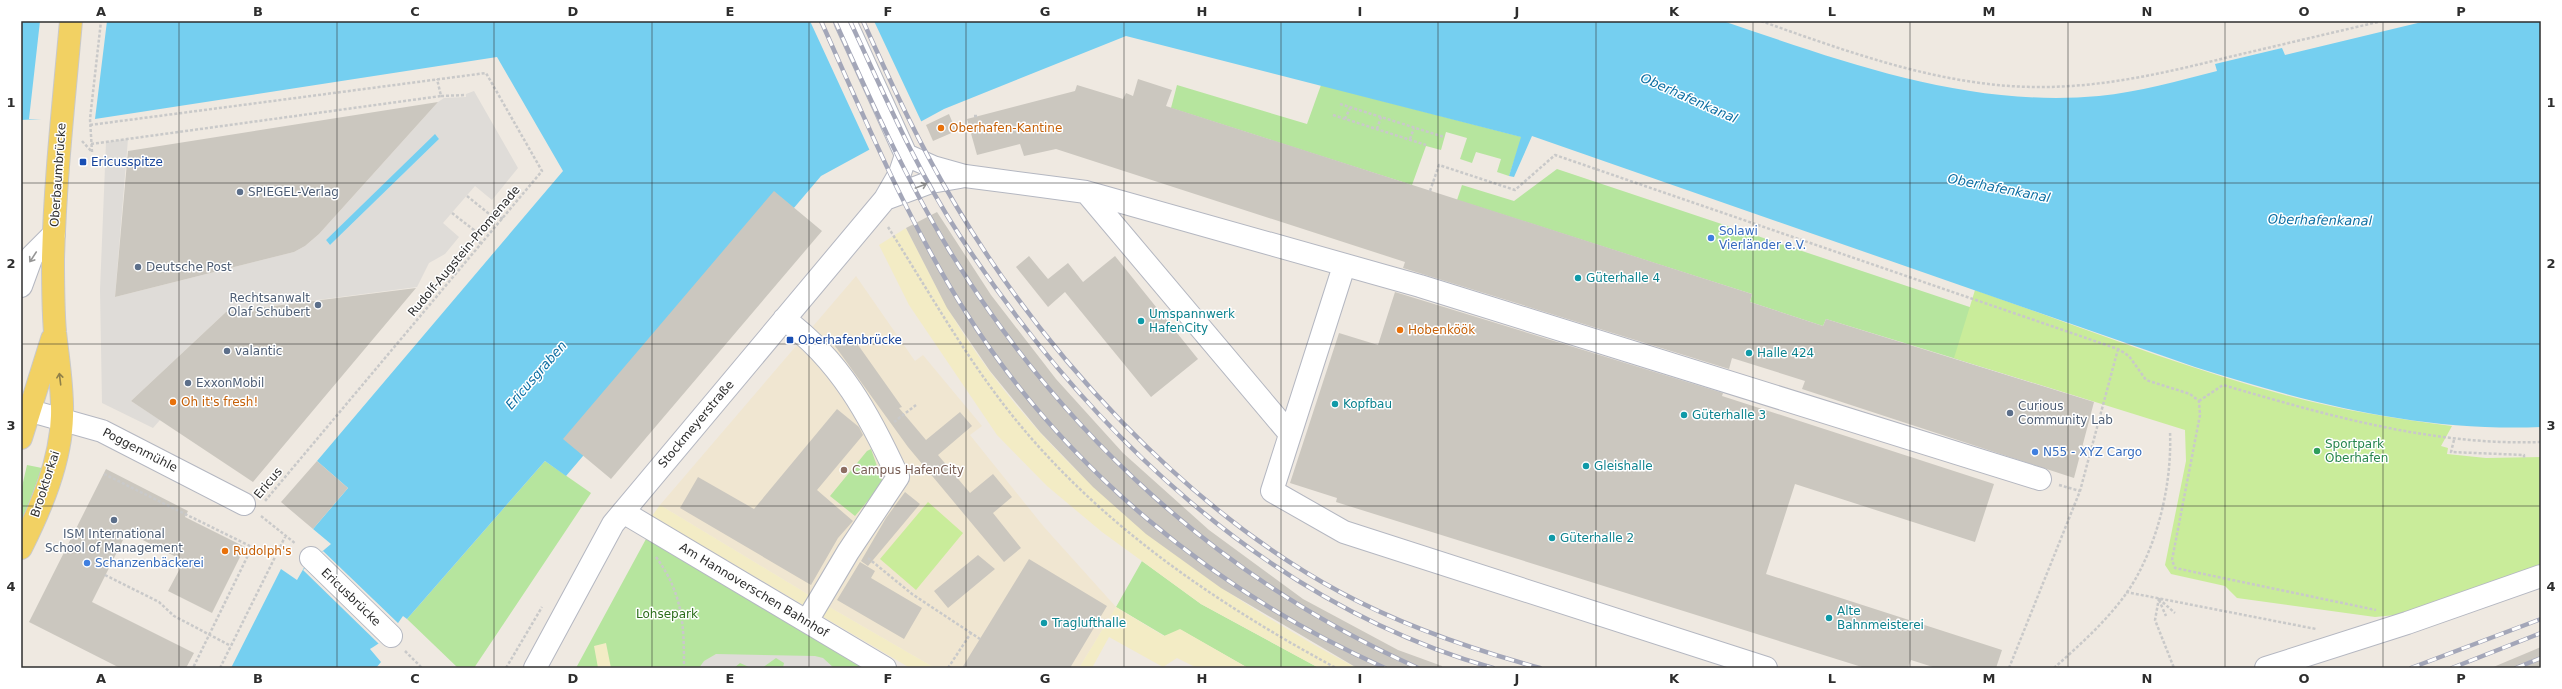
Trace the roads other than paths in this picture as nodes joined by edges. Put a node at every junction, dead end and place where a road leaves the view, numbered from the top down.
1 (71, 21) edge
2 (845, 21) edge
3 (906, 155) junction
4 (965, 176) junction
5 (1086, 192) junction
6 (881, 204) junction
7 (54, 234) junction
8 (1344, 266) junction
9 (21, 286) edge
10 (784, 319) junction
11 (55, 330) junction
12 (31, 411) junction
13 (62, 418) junction
14 (1290, 434) junction
15 (21, 438) edge
16 (2040, 479) dead end
17 (254, 507) road end
18 (623, 512) junction
19 (21, 548) edge
20 (311, 558) road end
21 (2541, 576) edge
22 (807, 621) junction
23 (391, 636) dead end
24 (535, 668) edge
25 (885, 668) edge
26 (1766, 668) edge
27 (2266, 668) edge

1 - 7 main road, Oberbaumbrücke
2 - 3 street
3 - 4 street
3 - 6 street, Stockmeyerstraße
4 - 5 street
6 -> 4 street, Stockmeyerstraße
5 - 8 street
5 - 14 street
6 - 10 street, Stockmeyerstraße
7 -> 9 street
7 - 11 main road, Oberbaumbrücke
8 - 14 street
8 - 16 street
10 - 18 street, Stockmeyerstraße
10 - 22 street
11 - 12 main road, Oberbaumbrücke
13 -> 11 main road, Oberbaumbrücke
12 - 13 street, Poggenmühle
12 - 15 main road
13 - 17 street, Poggenmühle
13 - 19 main road, Brooktorkai
14 - 26 street
18 - 22 street, Am Hannoverschen Bahnhof
18 - 24 street, Stockmeyerstraße
20 - 23 street, Ericusbrücke
21 - 27 street
22 - 25 street, Am Hannoverschen Bahnhof

